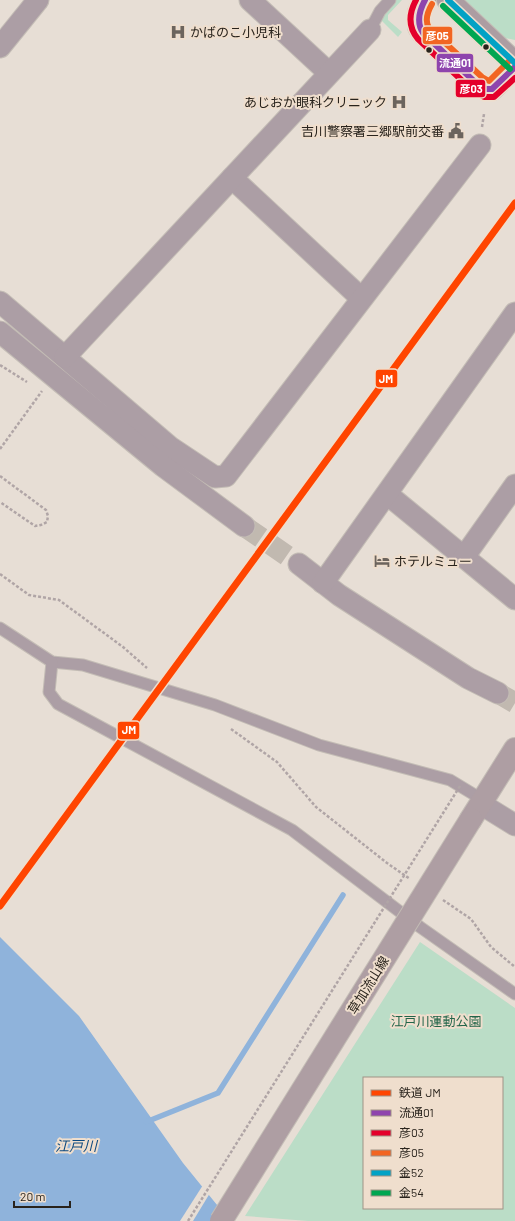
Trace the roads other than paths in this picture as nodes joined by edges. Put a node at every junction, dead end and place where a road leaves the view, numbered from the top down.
1 (38, 0) edge
2 (250, 0) edge
3 (390, 0) edge
4 (424, 0) edge
5 (448, 0) edge
6 (370, 30) joint
7 (0, 47) edge
8 (515, 63) edge
9 (515, 67) edge
10 (329, 73) junction
11 (480, 145) dead end
12 (232, 178) junction
13 (361, 298) junction
14 (0, 302) edge
15 (515, 313) edge
16 (0, 332) edge
17 (65, 356) junction
18 (515, 486) edge
19 (387, 494) junction
20 (244, 526) tunnel mouth
21 (464, 557) junction
22 (299, 564) tunnel mouth
23 (323, 583) junction
24 (515, 599) edge
25 (0, 628) edge
26 (52, 662) junction
27 (498, 693) tunnel mouth
28 (515, 749) edge
29 (478, 808) junction
30 (515, 825) edge
31 (515, 994) edge
32 (221, 1221) edge

1 - 7 street
2 - 10 street
3 - 6 lane
4 - 9 street
5 - 8 street
6 - 10 street
10 - 12 street
11 - 13 street
12 - 13 street
12 - 17 street
13 - 17 street
14 - 17 street
15 - 19 street
16 - 20 street
18 - 21 street
19 - 21 street
19 - 23 street
21 - 24 street
22 - 23 street
23 - 27 street
25 - 26 lane
26 - 29 lane
26 - 31 lane
28 - 29 main road, 草加流山線
29 - 30 street
29 - 32 main road, 草加流山線, bridge

